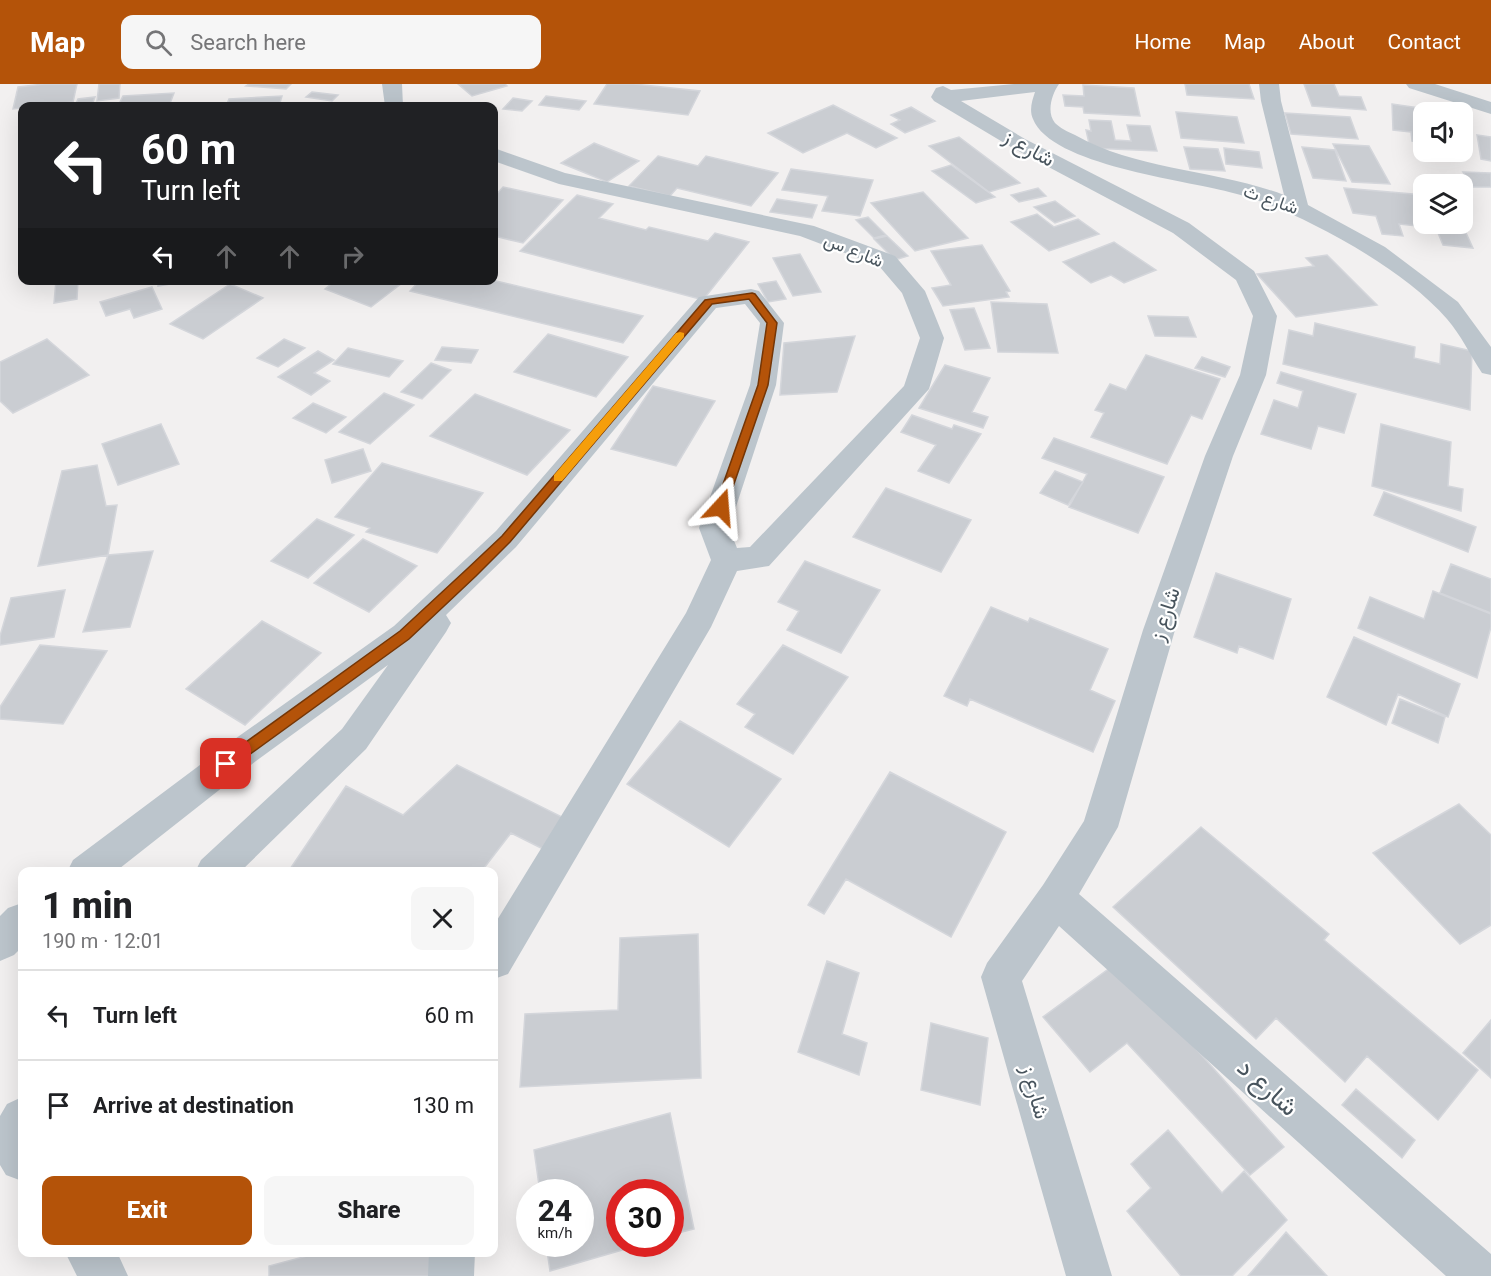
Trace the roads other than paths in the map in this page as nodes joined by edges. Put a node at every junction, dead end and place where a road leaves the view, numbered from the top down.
1 (392, 84) edge
2 (1048, 84) edge
3 (1269, 84) edge
4 (1416, 84) edge
5 (943, 91) edge
6 (394, 102) edge
7 (1491, 108) edge
8 (498, 155) edge
9 (1297, 206) junction
10 (1491, 367) edge
11 (742, 559) junction
12 (471, 572) junction
13 (93, 867) edge
14 (219, 867) edge
15 (1056, 898) junction
16 (18, 925) edge
17 (0, 942) edge
18 (498, 953) edge
19 (18, 1126) edge
20 (18, 1153) edge
21 (92, 1257) edge
22 (452, 1257) edge
23 (105, 1276) edge
24 (451, 1276) edge
25 (1089, 1276) edge
26 (1481, 1276) edge

1 - 6 street
2 - 5 street
2 - 9 street, شارع ث
3 - 9 street
4 - 7 street
5 - 15 street, شارع ﺯ
8 - 11 street, شارع ﺱ
9 - 10 street, شارع ث
11 - 12 street
11 - 18 street, شارع ﺱ
12 - 13 street
12 - 14 street
15 - 25 street, شارع ﺯ
15 - 26 street, شارع ﺩ
16 - 17 street
19 - 20 street
21 - 23 street
22 - 24 street

